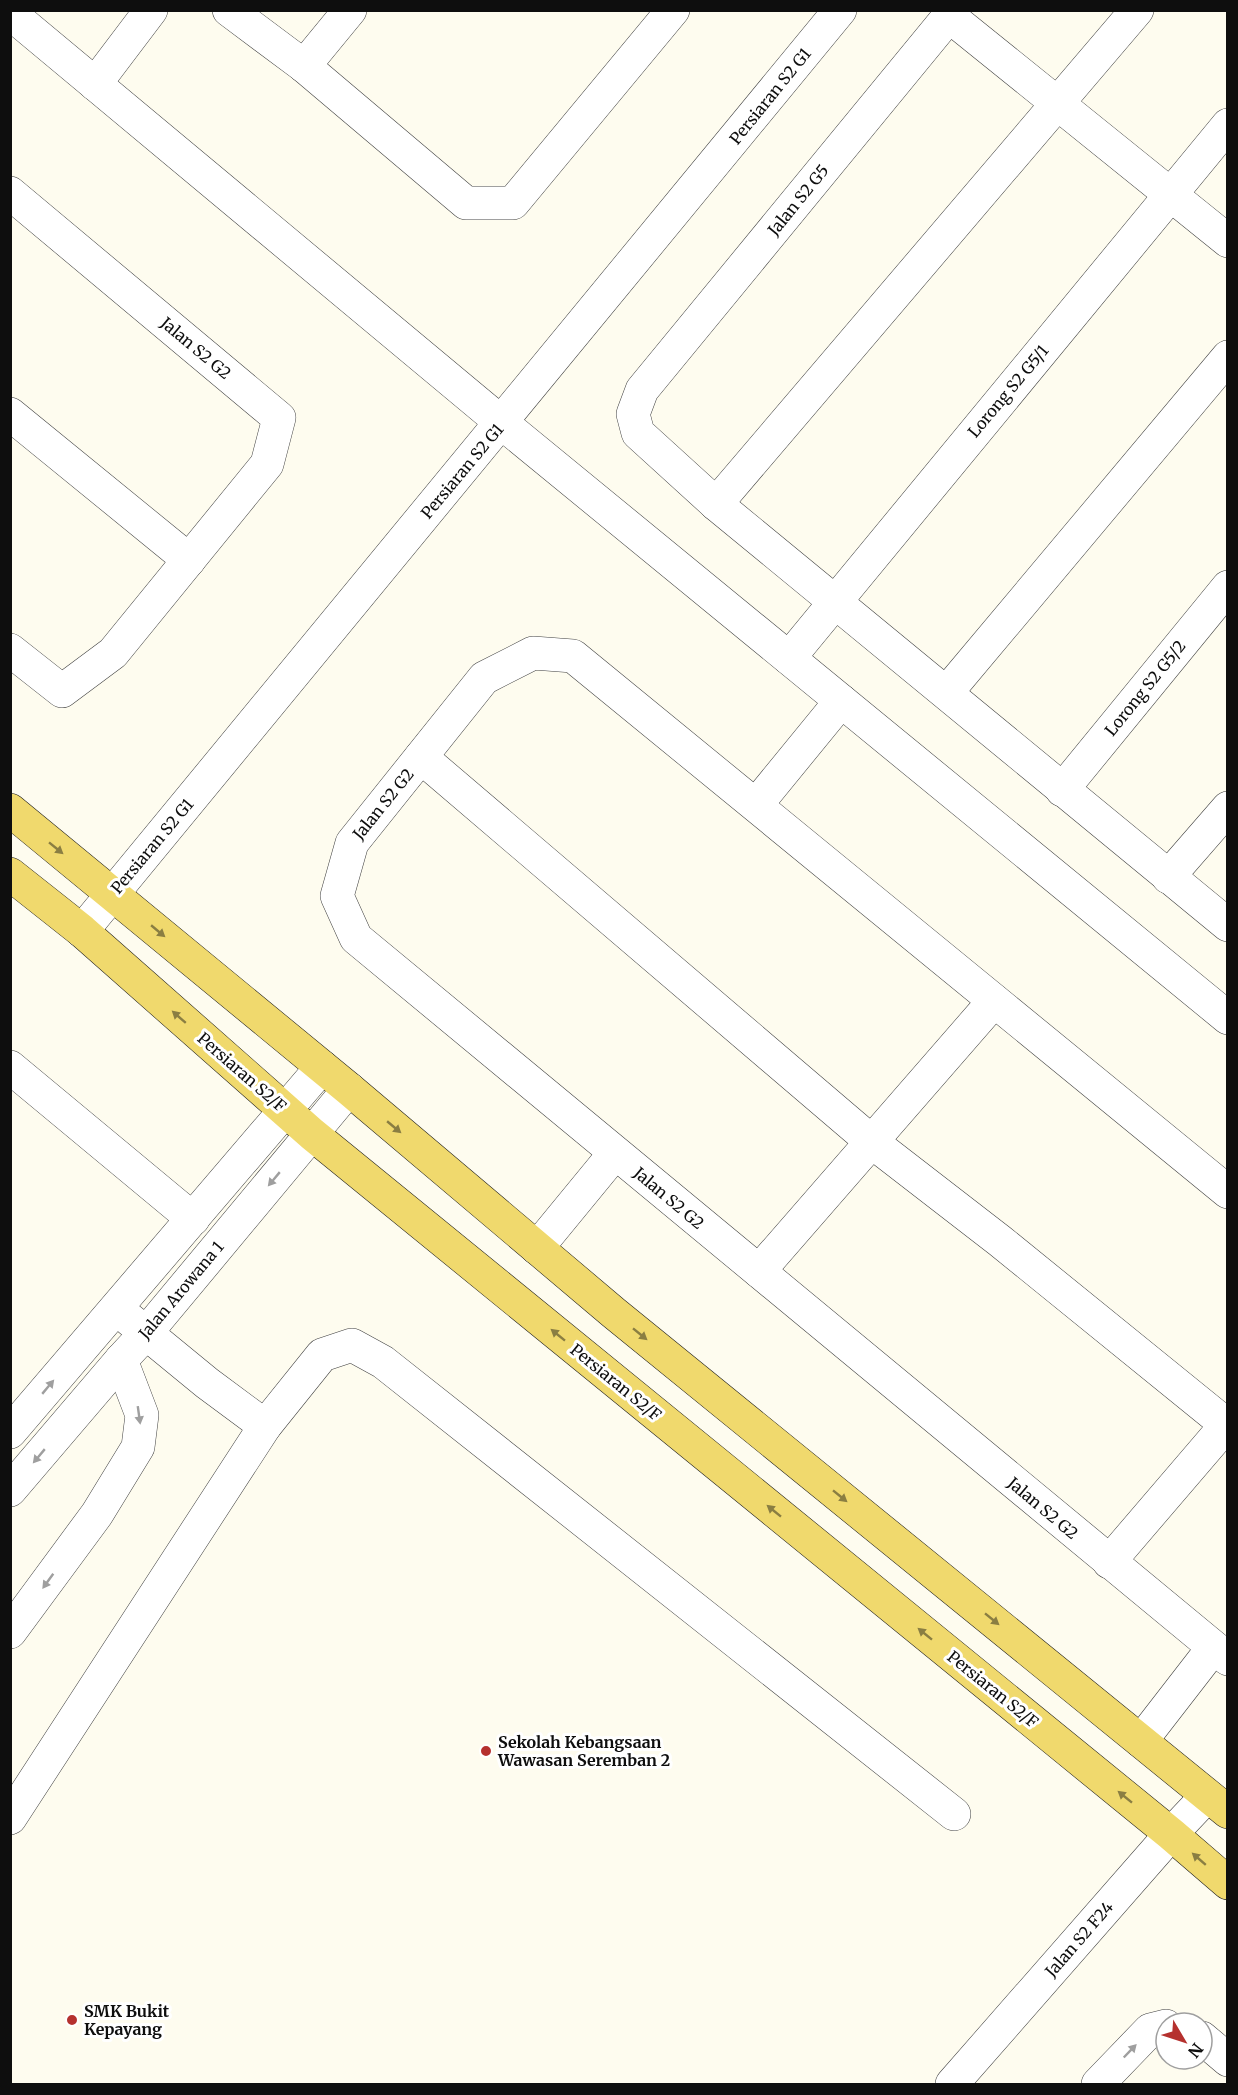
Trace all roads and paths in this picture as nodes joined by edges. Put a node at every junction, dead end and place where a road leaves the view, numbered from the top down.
1 (151, 10) edge
2 (229, 10) edge
3 (350, 10) edge
4 (673, 10) edge
5 (840, 10) edge
6 (1137, 10) edge
7 (10, 13) edge
8 (952, 13) edge
9 (304, 66) junction
10 (95, 84) junction
11 (1058, 104) junction
12 (1227, 125) edge
13 (10, 193) edge
14 (1170, 195) junction
15 (1227, 241) edge
16 (1227, 357) edge
17 (10, 414) edge
18 (502, 423) junction
19 (716, 504) junction
20 (189, 560) junction
21 (1227, 587) edge
22 (835, 602) junction
23 (10, 650) edge
24 (789, 658) junction
25 (947, 692) junction
26 (841, 701) junction
27 (421, 757) junction
28 (1062, 790) junction
29 (756, 805) junction
30 (1227, 808) edge
31 (10, 810) edge
32 (10, 874) edge
33 (1168, 877) junction
34 (112, 894) junction
35 (1227, 925) edge
36 (82, 931) junction
37 (994, 1001) junction
38 (1227, 1018) edge
39 (10, 1067) edge
40 (322, 1067) junction
41 (350, 1089) junction
42 (286, 1111) junction
43 (312, 1134) junction
44 (872, 1142) junction
45 (615, 1153) junction
46 (1227, 1192) edge
47 (193, 1219) junction
48 (537, 1248) junction
49 (759, 1271) junction
50 (116, 1308) junction
51 (146, 1333) junction
52 (121, 1360) junction
53 (1227, 1425) edge
54 (265, 1426) junction
55 (10, 1432) edge
56 (10, 1490) edge
57 (1109, 1562) junction
58 (10, 1632) edge
59 (1220, 1653) edge
60 (1141, 1741) junction
61 (1217, 1804) edge
62 (954, 1814) dead end
63 (10, 1818) edge
64 (1170, 1834) junction
65 (1227, 1883) edge
66 (1154, 2029) edge
67 (1214, 2049) edge
68 (1227, 2060) edge
69 (952, 2085) edge
70 (1098, 2085) edge

1 - 10 street
2 - 9 street
3 - 9 street
4 - 9 street
5 - 18 street, Persiaran S2 G1
6 - 11 street
7 - 10 street
8 - 11 street
8 - 19 street, Jalan S2 G5
10 - 18 street
11 - 14 street
11 - 19 street
12 - 14 street, Lorong S2 G5/1
13 - 20 street, Jalan S2 G2
14 - 15 street
14 - 22 street, Lorong S2 G5/1
16 - 25 street
17 - 20 street
18 - 24 street
18 - 34 street, Persiaran S2 G1
19 - 22 street
20 - 23 street, Jalan S2 G2
21 - 28 street, Lorong S2 G5/2
22 - 24 street, Lorong S2 G5/1
22 - 25 street
24 - 26 street
25 - 28 street
26 - 29 street
26 - 38 street
27 - 29 street, Jalan S2 G2
27 - 44 street
27 - 45 street, Jalan S2 G2
28 - 33 street
29 - 37 street, Jalan S2 G2
30 - 33 street
31 -> 34 main road
32 - 36 main road, Persiaran S2/F
33 - 35 street
34 - 36 street, Persiaran S2 G1
34 -> 40 main road
42 -> 36 main road, Persiaran S2/F
37 - 44 street
37 - 46 street, Jalan S2 G2
39 - 47 street
40 - 41 main road
40 - 42 street
41 - 43 street, Jalan Arowana 1
41 -> 48 main road
42 - 43 main road, Persiaran S2/F
42 - 47 street
43 -> 51 street, Jalan Arowana 1
64 -> 43 main road, Persiaran S2/F
44 - 49 street
44 - 53 street
45 - 48 street
45 - 49 street, Jalan S2 G2
47 - 50 street
48 -> 60 main road
49 - 57 street, Jalan S2 G2
50 - 51 street
55 -> 50 street
51 - 52 street, Jalan Arowana 1
51 - 54 street
52 -> 56 street, Jalan Arowana 1
52 -> 58 street
53 - 57 street
54 - 62 street
54 - 63 street
57 - 59 street, Jalan S2 G2
59 - 60 street
60 - 61 main road
61 - 64 street, Jalan S2 F24
65 -> 64 main road, Persiaran S2/F
64 - 69 street, Jalan S2 F24
70 -> 66 street
67 - 68 street

